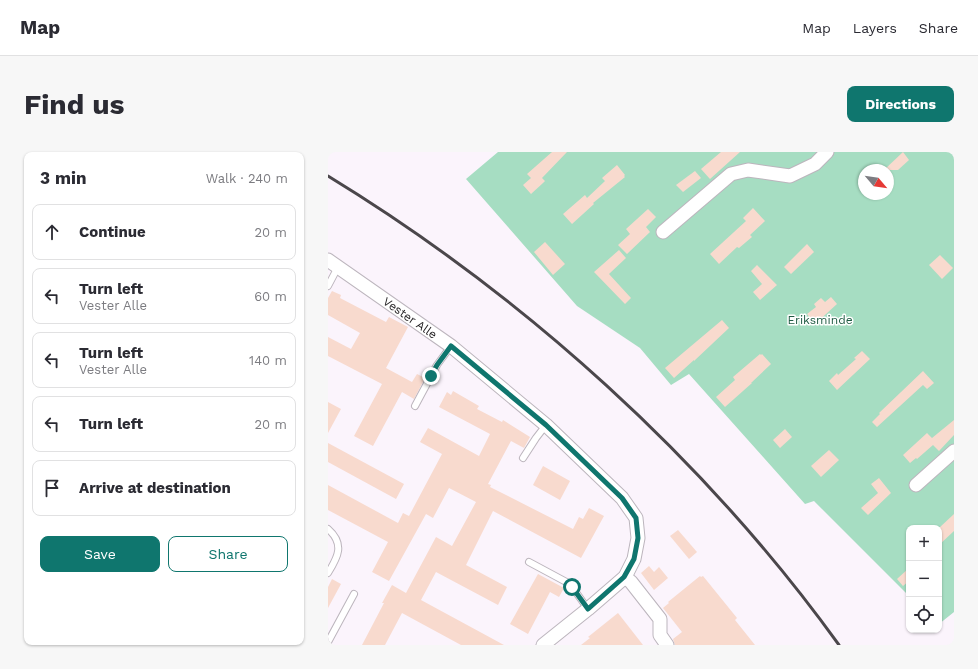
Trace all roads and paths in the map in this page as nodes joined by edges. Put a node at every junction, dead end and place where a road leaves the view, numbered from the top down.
1 (827, 152) edge
2 (663, 232) dead end
3 (333, 264) edge
4 (328, 286) edge
5 (451, 346) junction
6 (415, 406) dead end
7 (546, 425) junction
8 (954, 452) edge
9 (523, 458) dead end
10 (916, 484) dead end
11 (328, 529) edge
12 (529, 562) dead end
13 (328, 573) edge
14 (624, 577) junction
15 (354, 594) dead end
16 (588, 609) junction
17 (328, 642) edge
18 (543, 645) edge
19 (667, 645) edge

1 - 2 street
3 - 4 lane
3 - 5 street, Vester Alle
5 - 6 lane
5 - 7 street, Vester Alle
7 - 9 lane
7 - 14 street, Vester Alle
8 - 10 street
11 - 13 lane
12 - 16 lane
14 - 16 street, Vester Alle
14 - 19 street
15 - 17 lane
16 - 18 street, Vester Alle

